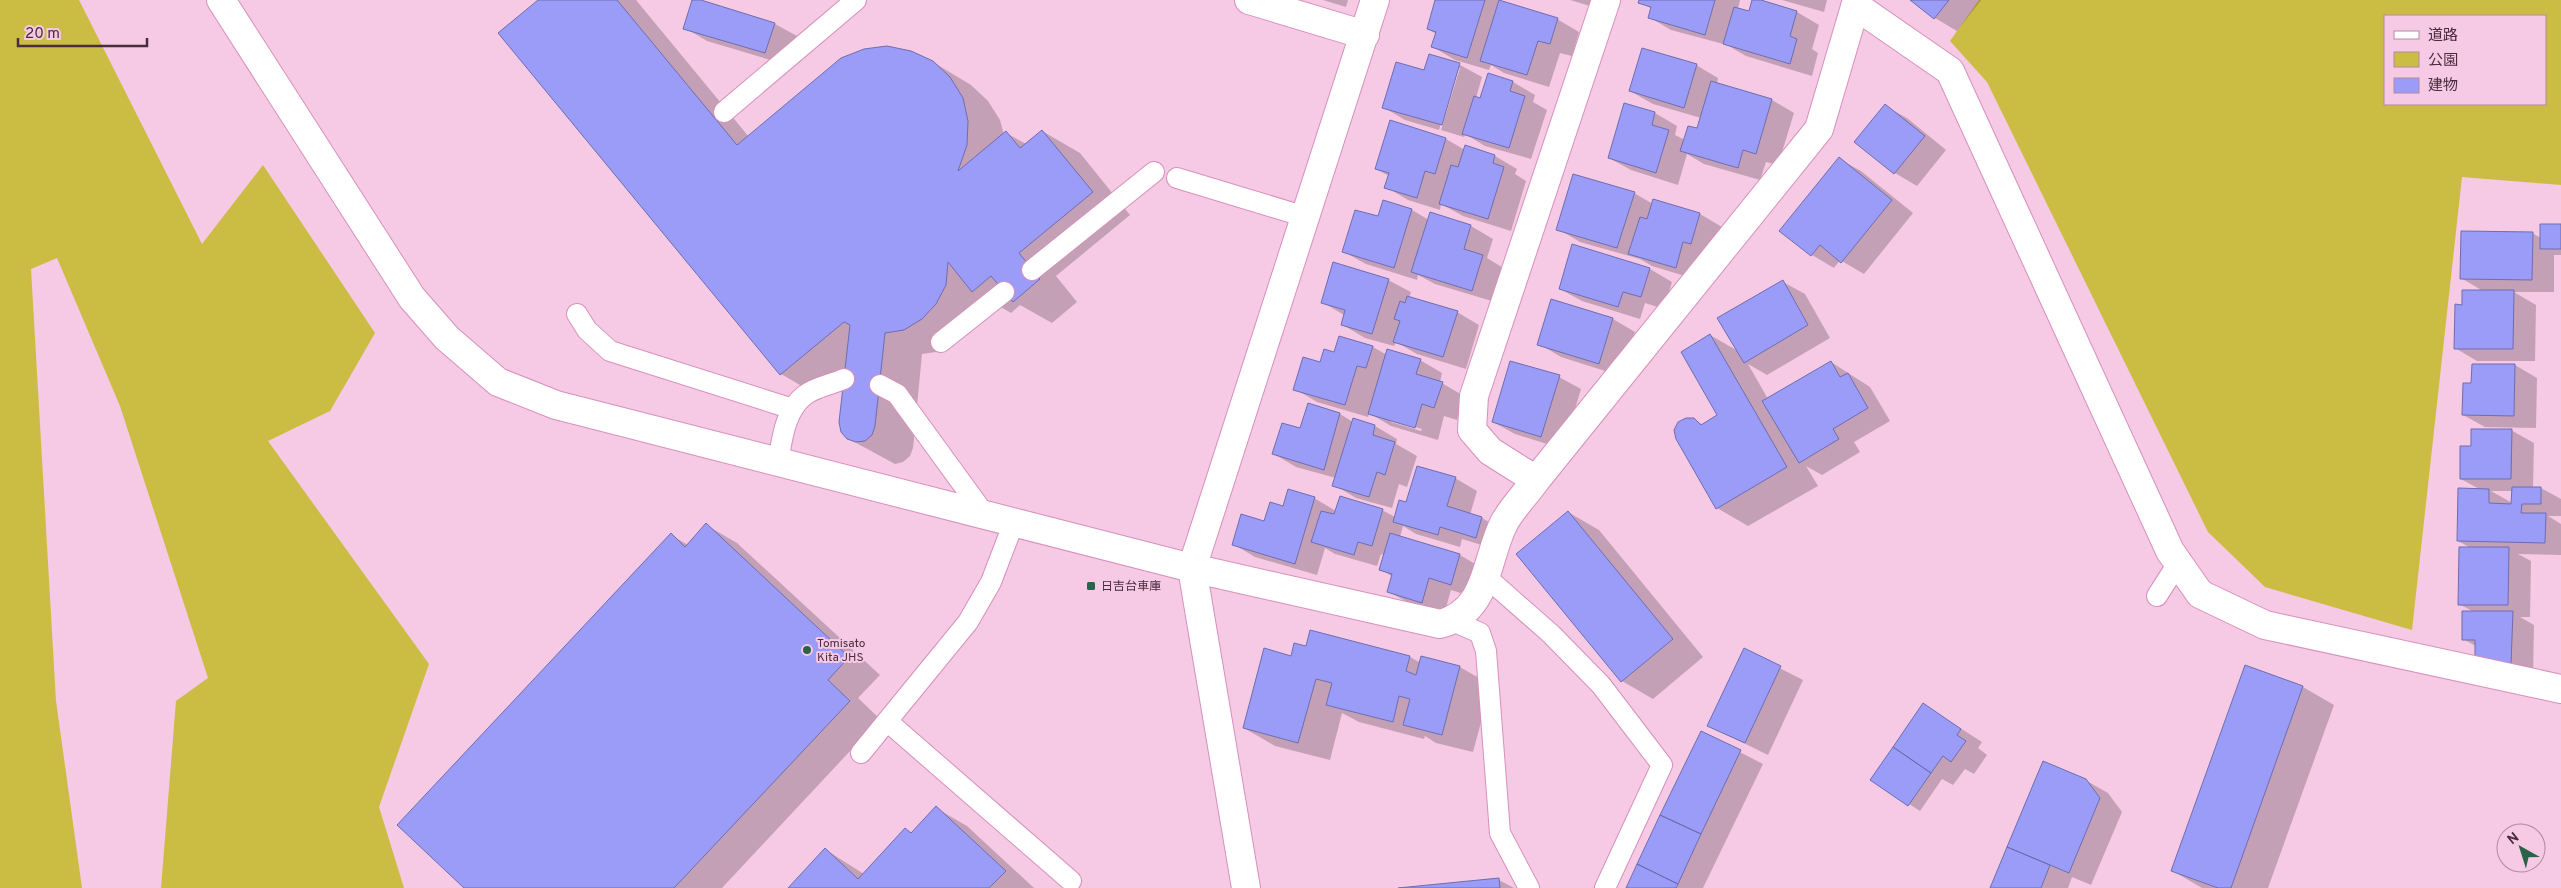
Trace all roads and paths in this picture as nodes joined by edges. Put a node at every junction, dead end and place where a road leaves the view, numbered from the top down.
1 (221, 0) edge
2 (856, 0) edge
3 (1249, 0) edge
4 (1375, 0) edge
5 (1606, 0) edge
6 (1856, 3) edge
7 (1364, 35) junction
8 (724, 112) dead end
9 (1154, 172) dead end
10 (1177, 178) dead end
11 (1306, 217) junction
12 (1032, 270) dead end
13 (1004, 292) dead end
14 (577, 314) dead end
15 (941, 342) dead end
16 (844, 379) dead end
17 (880, 384) dead end
18 (793, 409) junction
19 (778, 462) junction
20 (1536, 480) junction
21 (985, 515) junction
22 (1014, 522) junction
23 (2178, 563) junction
24 (1192, 568) junction
25 (1486, 576) junction
26 (2157, 596) dead end
27 (1454, 621) junction
28 (2561, 690) edge
29 (887, 721) junction
30 (861, 752) dead end
31 (1071, 881) dead end
32 (1246, 888) edge
33 (1529, 888) edge
34 (1605, 888) edge

1 - 19 street
2 - 8 lane
3 - 7 street
4 - 7 street
5 - 20 street
6 - 20 street
6 - 23 street
7 - 11 street
9 - 12 lane
10 - 11 lane
11 - 24 street
13 - 15 lane
14 - 18 lane
16 - 18 lane
17 - 21 lane
18 - 19 lane
19 - 21 street
20 - 25 street
21 - 22 street
22 - 24 street
22 - 29 lane
23 - 26 lane
23 - 28 street
24 - 27 street
24 - 32 street
25 - 27 street
25 - 34 lane
27 - 33 lane
29 - 30 lane
29 - 31 lane

